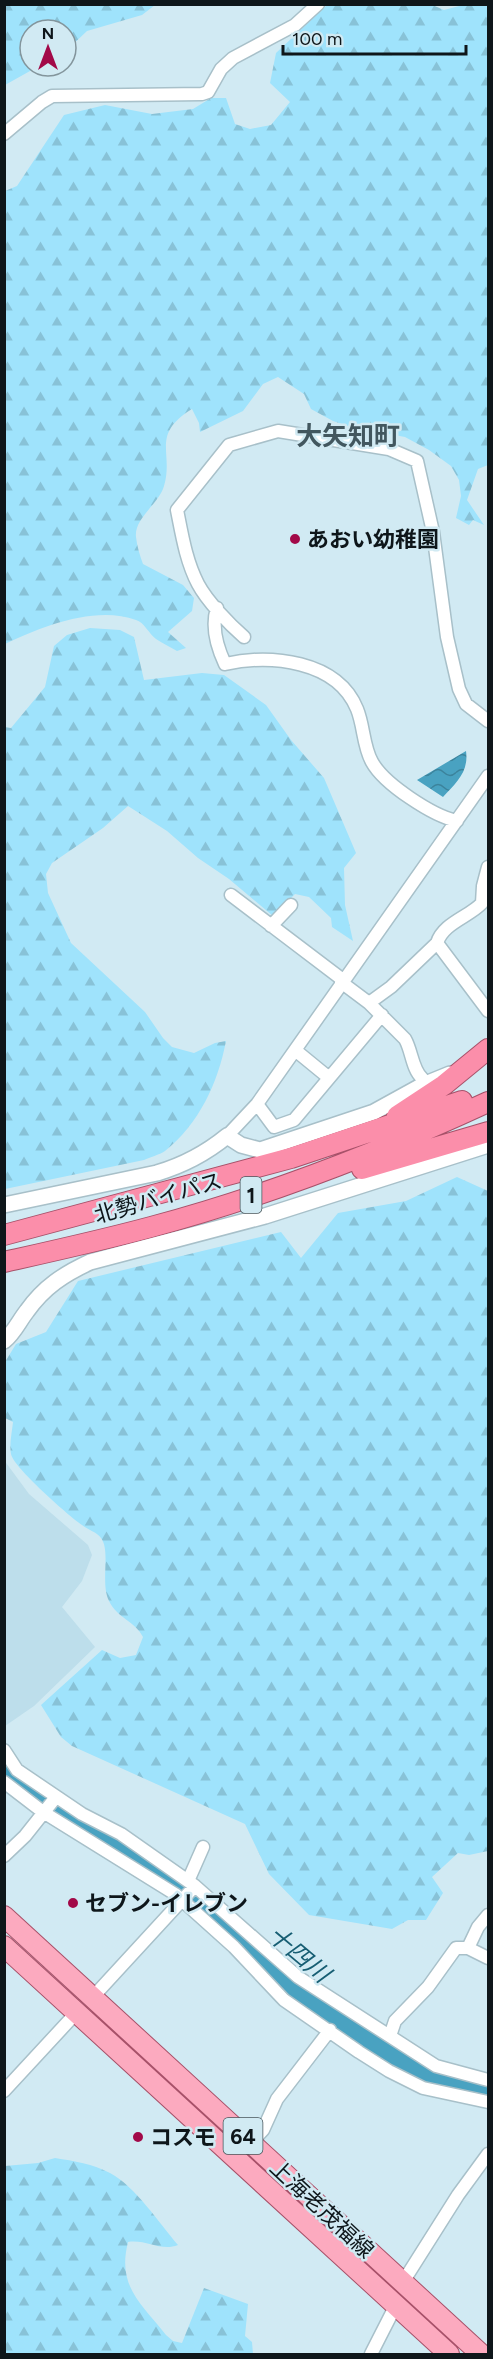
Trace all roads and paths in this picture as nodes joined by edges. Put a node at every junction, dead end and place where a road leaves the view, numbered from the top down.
1 (318, 4) edge
2 (4, 134) edge
3 (217, 608) junction
4 (244, 637) dead end
5 (489, 721) edge
6 (489, 776) edge
7 (457, 820) junction
8 (489, 867) edge
9 (231, 895) dead end
10 (291, 905) dead end
11 (271, 926) junction
12 (437, 943) junction
13 (342, 981) junction
14 (369, 1003) junction
15 (489, 1011) edge
16 (382, 1014) junction
17 (489, 1049) edge
18 (295, 1050) junction
19 (466, 1068) junction
20 (328, 1077) junction
21 (423, 1078) dead end
22 (489, 1091) edge
23 (489, 1102) edge
24 (257, 1104) junction
25 (489, 1132) edge
26 (227, 1137) junction
27 (361, 1137) junction
28 (489, 1145) edge
29 (4, 1205) edge
30 (153, 1227) junction
31 (6, 1234) edge
32 (69, 1248) junction
33 (4, 1262) edge
34 (4, 1268) edge
35 (4, 1341) edge
36 (4, 1750) edge
37 (4, 1782) edge
38 (56, 1797) junction
39 (44, 1811) junction
40 (203, 1847) dead end
41 (4, 1856) edge
42 (189, 1891) junction
43 (489, 1915) edge
44 (4, 1916) edge
45 (4, 1946) edge
46 (468, 1948) junction
47 (489, 1958) edge
48 (92, 1998) junction
49 (78, 2012) junction
50 (330, 2030) junction
51 (390, 2036) junction
52 (489, 2080) edge
53 (4, 2091) edge
54 (489, 2102) edge
55 (251, 2144) junction
56 (489, 2154) edge
57 (403, 2282) junction
58 (396, 2306) junction
59 (371, 2355) edge
60 (449, 2355) edge
61 (481, 2355) edge

1 - 2 street
3 - 4 street
3 - 5 street
3 - 7 street
6 - 7 street
7 - 13 street
8 - 12 street
9 - 11 street
10 - 11 street
11 - 13 street
12 - 14 street
12 - 15 street
13 - 14 street
13 - 18 street
14 - 16 street
16 - 20 street
16 - 21 street
17 - 19 highway
18 - 20 street
18 - 24 street
19 - 26 street
19 - 27 highway
20 - 24 street
22 - 27 highway, 北勢バイパス / 1
23 - 30 highway, 北勢バイパス / 1
24 - 26 street
25 - 30 highway
26 - 29 street
27 - 31 highway, 北勢バイパス / 1
28 - 35 street
30 - 32 highway, 北勢バイパス / 1
32 - 33 highway, 北勢バイパス / 1
32 - 34 highway, 1
36 - 38 street
37 - 39 street
38 - 39 street
38 - 42 street
39 - 41 street
39 - 42 street
40 - 42 street
42 - 48 street
42 - 50 street
42 - 51 street
43 - 46 street
44 - 48 main road, 上海老茂福線 / 64
45 - 49 main road, 上海老茂福線 / 64
46 - 47 street
46 - 51 street
48 - 55 main road, 上海老茂福線 / 64
49 - 53 street
49 - 58 main road, 上海老茂福線 / 64
50 - 54 street
50 - 55 street
51 - 52 street
55 - 57 main road, 上海老茂福線 / 64
56 - 57 street
57 - 61 main road, 上海老茂福線 / 64
58 - 59 street
58 - 60 main road, 上海老茂福線 / 64

